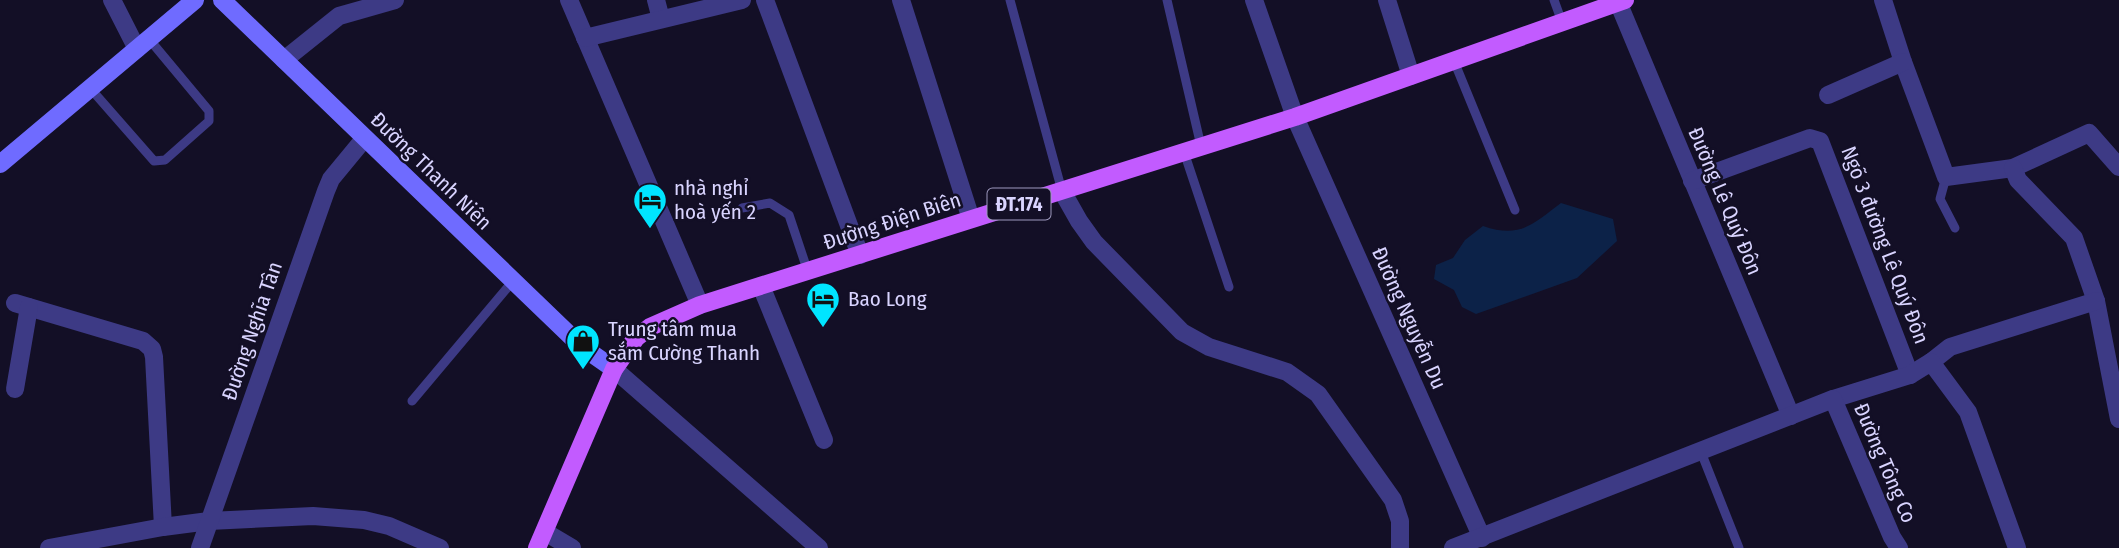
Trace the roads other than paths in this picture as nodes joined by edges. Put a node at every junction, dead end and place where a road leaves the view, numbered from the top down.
1 (113, 0) edge
2 (195, 0) edge
3 (222, 0) edge
4 (396, 0) edge
5 (569, 0) edge
6 (656, 0) edge
7 (742, 0) edge
8 (765, 0) edge
9 (901, 0) edge
10 (1010, 0) edge
11 (1167, 0) edge
12 (1254, 0) edge
13 (1387, 0) edge
14 (1554, 0) edge
15 (1883, 0) edge
16 (1622, 1) edge
17 (661, 19) junction
18 (1562, 22) junction
19 (585, 38) junction
20 (143, 44) junction
21 (284, 60) junction
22 (1454, 61) junction
23 (1903, 62) junction
24 (1411, 76) junction
25 (90, 88) junction
26 (1828, 94) dead end
27 (1295, 117) junction
28 (364, 139) junction
29 (1193, 149) junction
30 (0, 163) edge
31 (2119, 167) edge
32 (2013, 168) junction
33 (1946, 177) junction
34 (1692, 181) junction
35 (1062, 191) junction
36 (742, 208) dead end
37 (1515, 210) dead end
38 (971, 219) junction
39 (1955, 228) dead end
40 (860, 255) junction
41 (808, 272) junction
42 (513, 281) junction
43 (761, 286) junction
44 (1229, 287) dead end
45 (2096, 301) junction
46 (700, 305) junction
47 (1931, 362) junction
48 (614, 369) junction
49 (1910, 374) junction
50 (15, 388) dead end
51 (1833, 399) junction
52 (412, 401) dead end
53 (1791, 416) junction
54 (2119, 419) edge
55 (824, 440) dead end
56 (1701, 452) junction
57 (209, 521) junction
58 (163, 527) junction
59 (1482, 538) junction
60 (541, 540) edge
61 (52, 548) edge
62 (200, 548) edge
63 (440, 548) edge
64 (572, 548) edge
65 (819, 548) edge
66 (1400, 548) edge
67 (1453, 548) edge
68 (1739, 548) edge
69 (1899, 548) edge
70 (2017, 548) edge

1 - 20 street
2 - 20 main road
3 - 21 main road, Đường Thanh Niên
4 - 21 street
5 - 19 street
6 - 17 street
7 - 17 street
8 - 40 street
9 - 38 street
10 - 35 lane
11 - 29 lane
12 - 27 street, Đường Nguyễn Du
13 - 24 street
14 - 18 lane
15 - 23 street
16 - 18 main road, Đường Điện Biên / ĐT.174
16 - 34 street, Đường Lê Quý Đôn
17 - 19 street
18 - 22 main road, Đường Điện Biên / ĐT.174
19 - 46 street
20 - 25 main road
20 - 25 lane
21 - 28 main road, Đường Thanh Niên
22 - 24 main road, Đường Điện Biên / ĐT.174
22 - 37 lane
23 - 26 street
23 - 33 street
24 - 27 main road, Đường Điện Biên / ĐT.174
25 - 30 main road
27 - 29 main road, Đường Điện Biên / ĐT.174
27 - 59 street, Đường Nguyễn Du
28 - 42 main road, Đường Thanh Niên
28 - 57 street, Đường Nghĩa Tân
29 - 35 main road, Đường Điện Biên / ĐT.174
29 - 44 lane
31 - 32 street
32 - 33 street
32 - 45 street
33 - 39 lane
34 - 49 street, Ngõ 3 đường Lê Quý Đôn
34 - 53 street, Đường Lê Quý Đôn
35 - 38 main road, Đường Điện Biên / ĐT.174
35 - 66 street
36 - 41 lane
38 - 40 main road, Đường Điện Biên / ĐT.174
40 - 41 main road, Đường Điện Biên / ĐT.174
41 - 43 main road, Đường Điện Biên / ĐT.174
42 - 48 main road, Đường Thanh Niên
42 - 52 lane
43 - 46 main road, Đường Điện Biên / ĐT.174
43 - 55 street
45 - 47 street
45 - 54 street
46 - 48 main road, Đường Điện Biên / ĐT.174
47 - 49 street
47 - 70 street
48 - 60 main road, Đường Điện Biên / ĐT.174
48 - 65 street
49 - 51 street
50 - 58 street
51 - 53 street, Đường Tông Co
51 - 69 street, Đường Tông Co
53 - 56 street, Đường Tông Co
56 - 59 street, Đường Tông Co
56 - 68 lane
57 - 58 street
57 - 62 street, Đường Nghĩa Tân
57 - 63 street
58 - 61 street
59 - 67 street, Đường Tông Co
60 - 64 street

